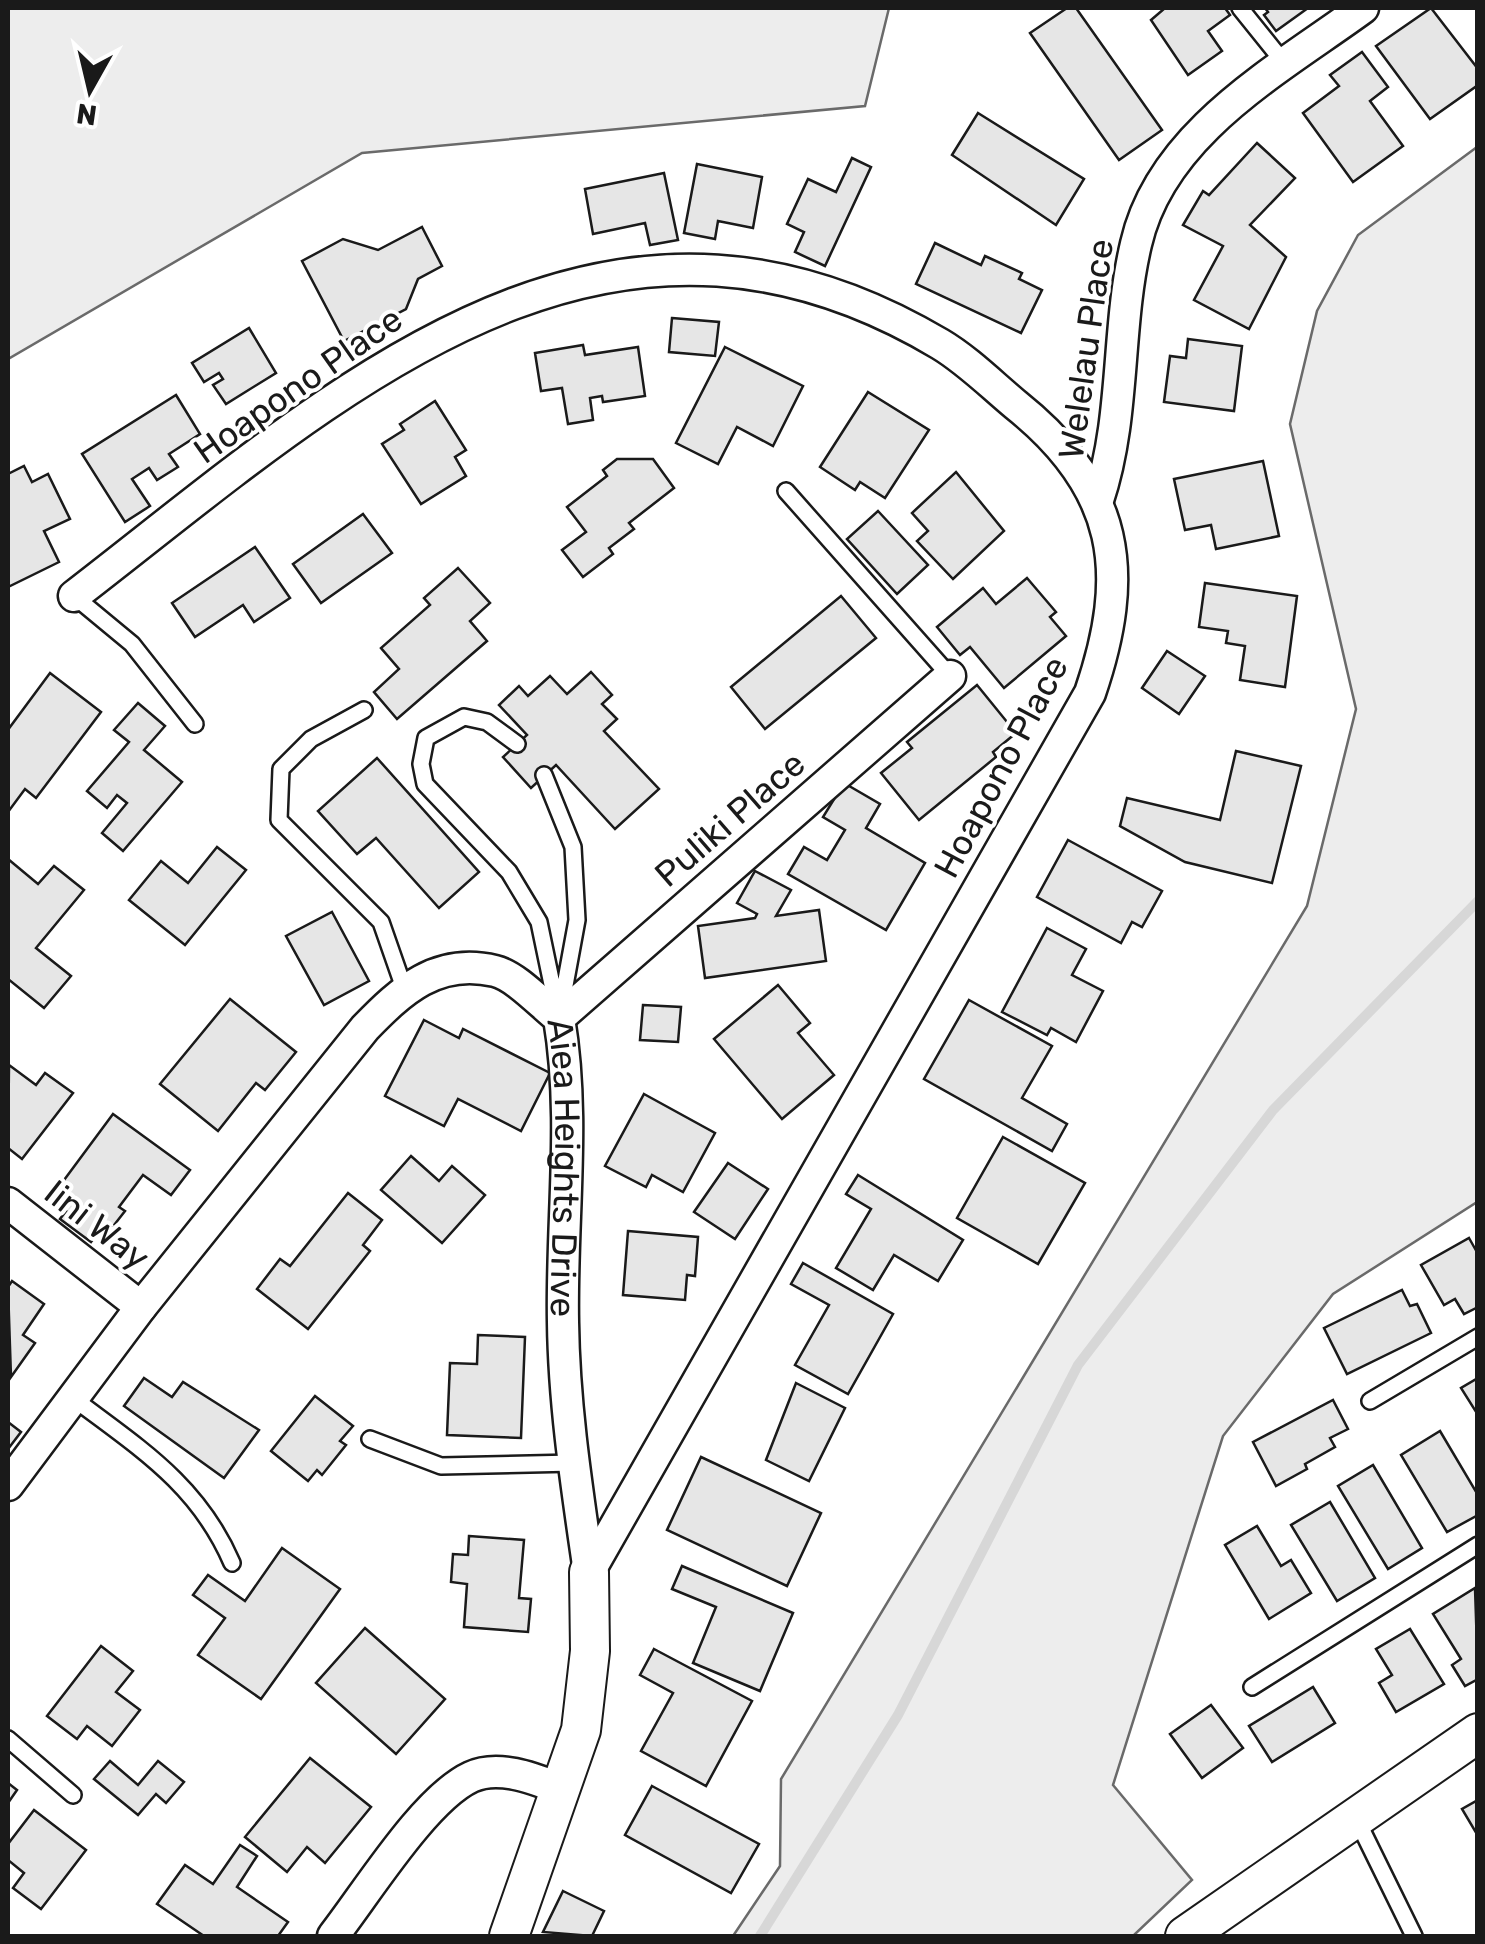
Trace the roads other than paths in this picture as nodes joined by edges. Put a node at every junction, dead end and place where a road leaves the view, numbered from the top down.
1 (1240, 8) edge
2 (1363, 8) edge
3 (1285, 64) junction
4 (786, 491) dead end
5 (1098, 500) junction
6 (74, 596) joint
7 (950, 676) joint
8 (364, 710) dead end
9 (195, 724) dead end
10 (517, 744) dead end
11 (544, 776) dead end
12 (404, 988) junction
13 (559, 1018) junction
14 (8, 1204) edge
15 (141, 1306) junction
16 (1478, 1337) edge
17 (73, 1398) junction
18 (1370, 1401) dead end
19 (370, 1439) dead end
20 (574, 1463) junction
21 (8, 1485) edge
22 (1478, 1545) edge
23 (232, 1563) dead end
24 (590, 1572) junction
25 (1252, 1687) dead end
26 (1478, 1733) edge
27 (8, 1740) edge
28 (562, 1789) junction
29 (73, 1795) dead end
30 (1355, 1816) junction
31 (333, 1936) edge
32 (508, 1936) edge
33 (1186, 1936) edge
34 (1414, 1936) edge

1 - 3 lane
2 - 3 street, Welelau Place
3 - 5 street, Welelau Place
4 - 7 lane
5 - 6 street, Hoapono Place
5 - 24 street, Hoapono Place
6 - 9 lane
7 - 13 street, Puliki Place
8 - 12 lane
10 - 13 lane
11 - 13 lane
12 - 13 street, Aiea Heights Drive
12 - 15 street, Aiea Heights Drive
13 - 20 street, Aiea Heights Drive
14 - 15 street, Iini Way
15 - 17 street, Aiea Heights Drive
16 - 18 lane
17 - 21 street, Aiea Heights Drive
17 - 23 lane
19 - 20 lane
20 - 24 street, Aiea Heights Drive
22 - 25 lane
24 - 28 street, Aiea Heights Drive
26 - 30 street
27 - 29 lane
28 - 31 street
28 - 32 street, Aiea Heights Drive
30 - 33 street
30 - 34 lane

